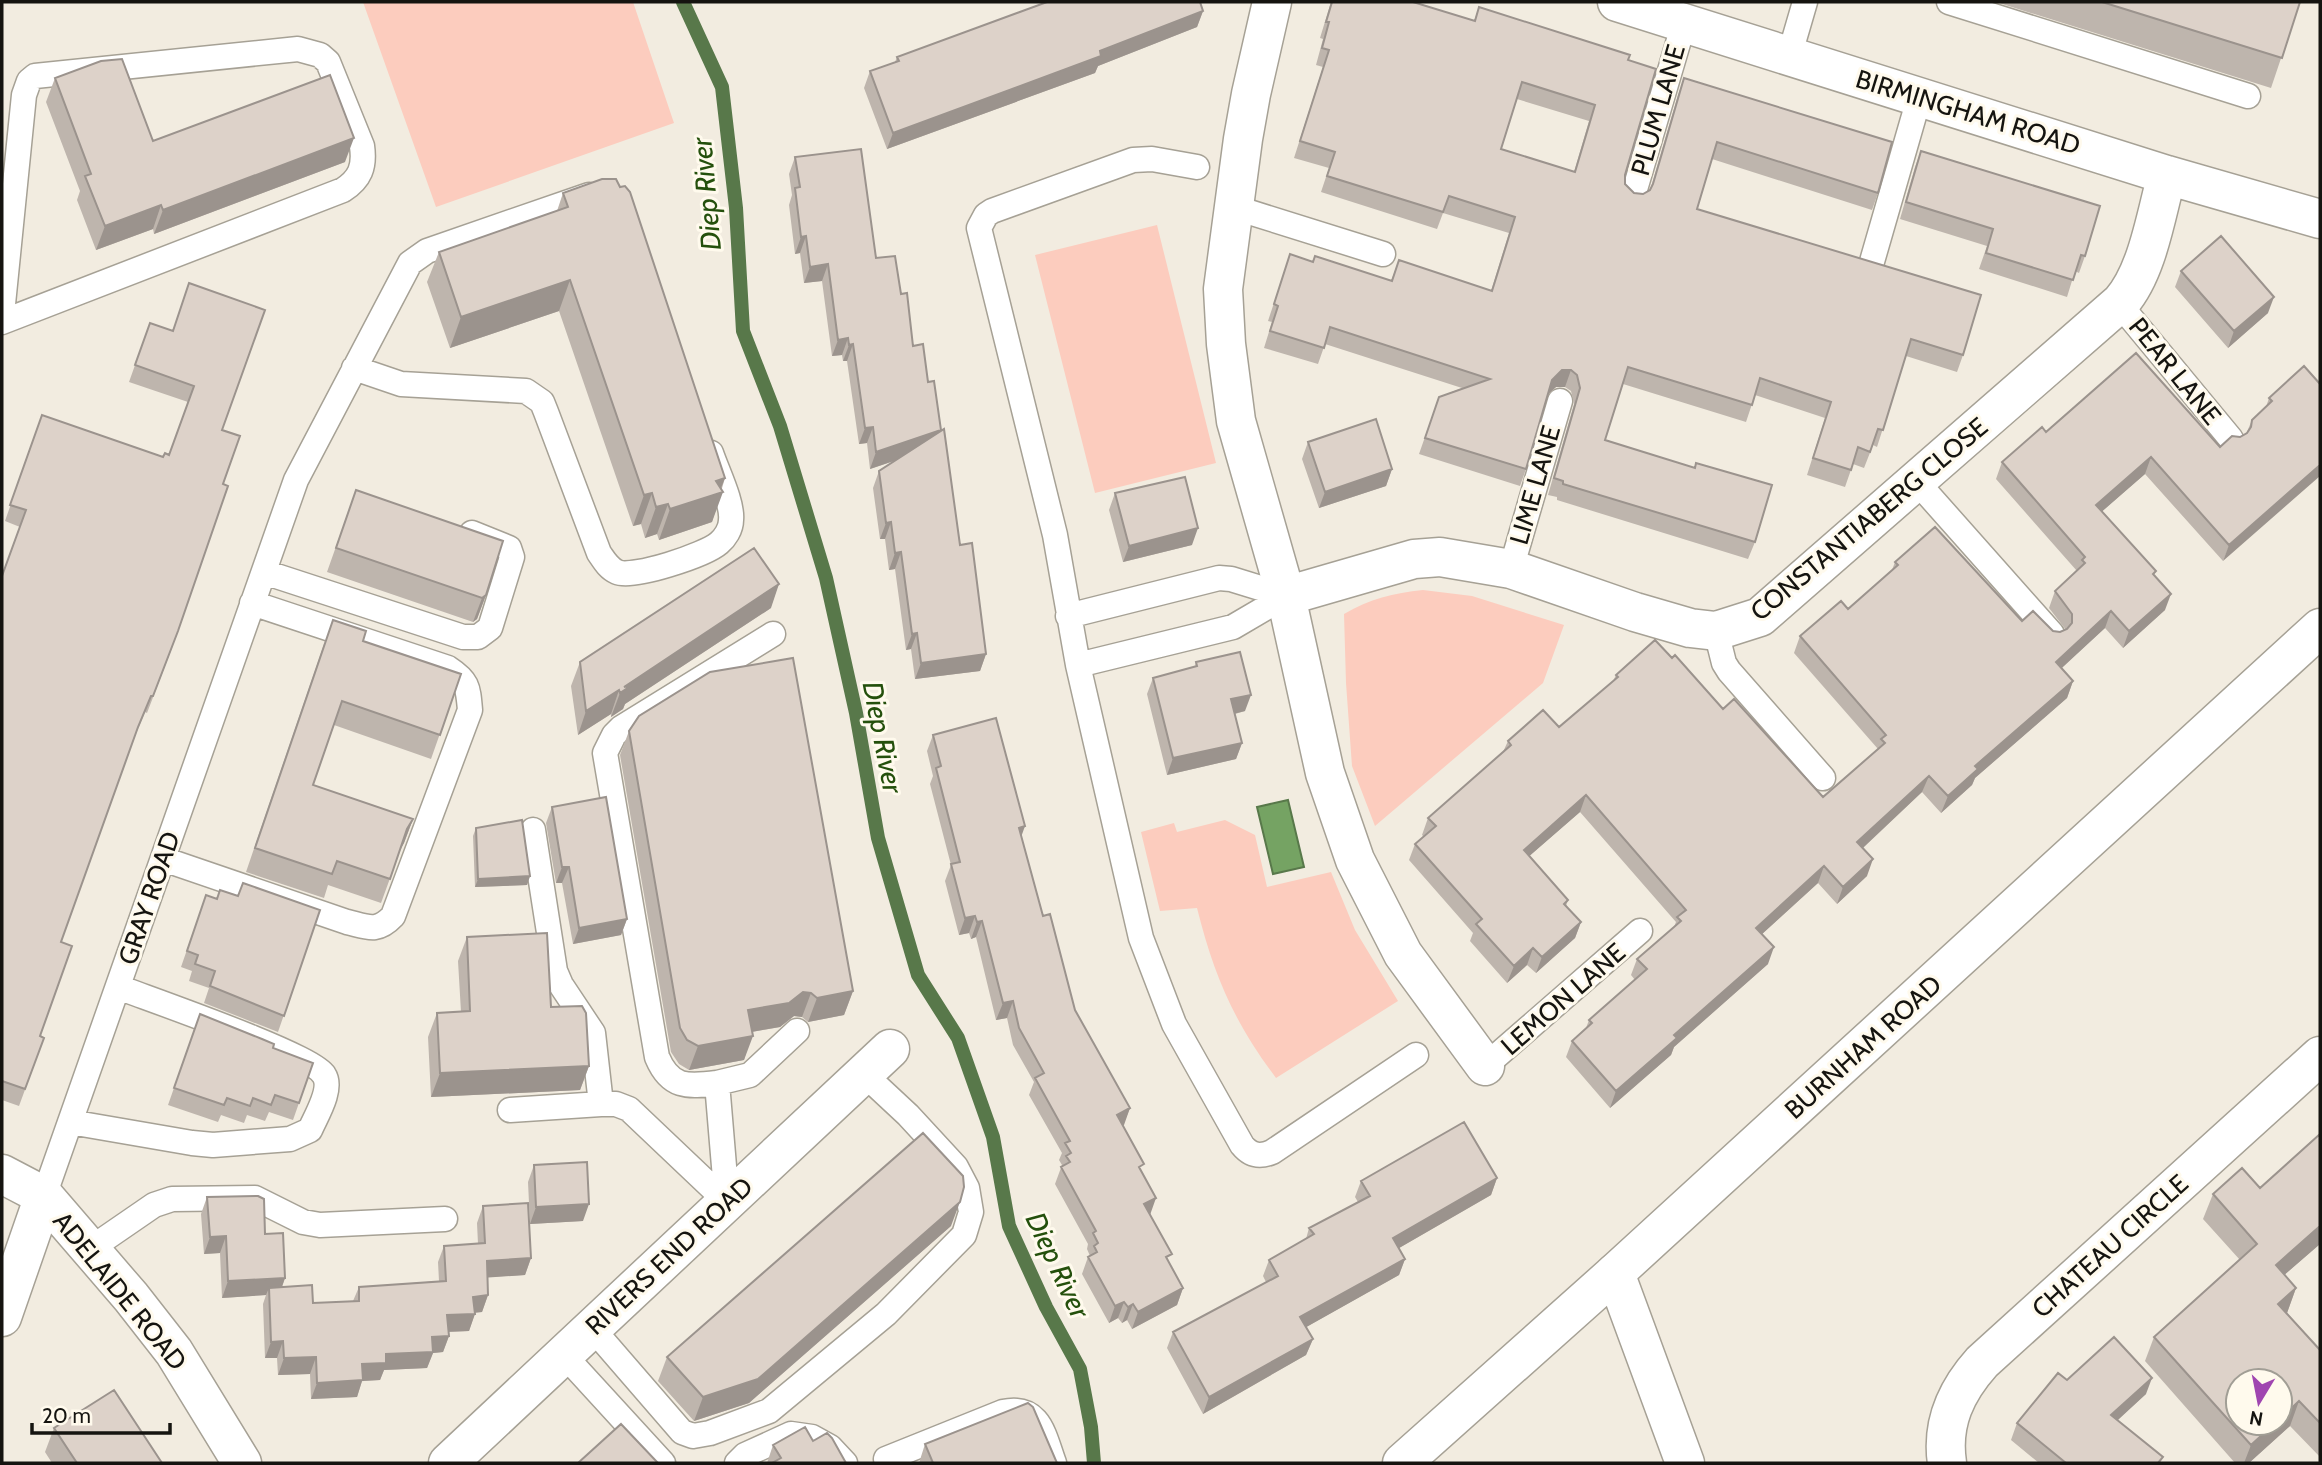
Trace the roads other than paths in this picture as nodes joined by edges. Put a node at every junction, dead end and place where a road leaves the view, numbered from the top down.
1 (1272, 2) edge
2 (1617, 2) edge
3 (1805, 2) edge
4 (1949, 2) edge
5 (1684, 23) junction
6 (1789, 57) junction
7 (1920, 95) junction
8 (2248, 96) dead end
9 (1197, 167) dead end
10 (2167, 174) junction
11 (615, 196) edge
12 (1633, 196) edge
13 (1233, 207) junction
14 (2320, 219) edge
15 (1383, 254) dead end
16 (1871, 265) edge
17 (2121, 302) junction
18 (2, 314) edge
19 (2, 322) edge
20 (354, 368) junction
21 (1560, 401) dead end
22 (703, 428) edge
23 (2231, 439) edge
24 (1917, 482) junction
25 (456, 527) edge
26 (1511, 569) junction
27 (264, 572) junction
28 (1286, 596) junction
29 (252, 603) junction
30 (1068, 616) junction
31 (2320, 628) edge
32 (1716, 631) junction
33 (773, 634) dead end
34 (2052, 634) edge
35 (1078, 665) junction
36 (1823, 778) dead end
37 (533, 830) dead end
38 (163, 859) junction
39 (1640, 931) dead end
40 (118, 987) junction
41 (797, 1031) edge
42 (1416, 1055) dead end
43 (2320, 1056) edge
44 (877, 1061) joint
45 (1485, 1066) joint
46 (717, 1083) junction
47 (601, 1104) junction
48 (510, 1110) dead end
49 (70, 1122) junction
50 (2, 1174) edge
51 (44, 1196) junction
52 (727, 1202) junction
53 (445, 1219) dead end
54 (90, 1249) junction
55 (1615, 1273) junction
56 (2, 1317) edge
57 (592, 1328) junction
58 (564, 1355) junction
59 (886, 1459) dead end
60 (242, 1463) edge
61 (448, 1463) edge
62 (663, 1463) edge
63 (737, 1463) edge
64 (845, 1463) edge
65 (1054, 1463) edge
66 (1402, 1463) edge
67 (1685, 1463) edge
68 (1947, 1463) edge

1 - 13 street
2 - 5 street, BIRMINGHAM ROAD
3 - 6 lane
4 - 8 lane
5 - 6 street, BIRMINGHAM ROAD
5 - 12 lane, PLUM LANE
6 - 7 street, BIRMINGHAM ROAD
7 - 10 street, BIRMINGHAM ROAD
7 - 16 lane
9 - 30 lane
10 - 14 street, BIRMINGHAM ROAD
10 - 17 street, CONSTANTIABERG CLOSE
11 - 20 lane, GRAY ROAD
13 - 15 lane
13 - 28 street
17 - 23 lane, PEAR LANE
17 - 24 street, CONSTANTIABERG CLOSE
18 - 19 lane
20 - 22 lane
20 - 27 lane, GRAY ROAD
21 - 26 lane, LIME LANE
24 - 32 street, CONSTANTIABERG CLOSE
24 - 34 lane
25 - 27 lane
26 - 28 street, CONSTANTIABERG CLOSE
26 - 32 street, CONSTANTIABERG CLOSE
27 - 29 lane, GRAY ROAD
28 - 30 lane
28 - 35 lane, CONSTANTIABERG CLOSE
28 - 45 street
29 - 38 lane, GRAY ROAD
29 - 38 lane
30 - 35 lane
31 - 55 street, BURNHAM ROAD
32 - 36 lane
33 - 46 lane
35 - 42 lane
37 - 47 lane
38 - 40 lane, GRAY ROAD
39 - 45 lane, LEMON LANE
40 - 49 lane, GRAY ROAD
40 - 49 lane
41 - 46 lane
43 - 68 street, CHATEAU CIRCLE
44 - 52 street, RIVERS END ROAD
44 - 57 lane
46 - 52 lane
47 - 48 lane
47 - 52 lane
49 - 51 lane, GRAY ROAD
50 - 51 street, ADELAIDE ROAD
51 - 54 street, ADELAIDE ROAD
51 - 56 street, GRAY ROAD
52 - 57 street, RIVERS END ROAD
53 - 54 lane
54 - 60 street, ADELAIDE ROAD
55 - 66 street, BURNHAM ROAD
55 - 67 street
57 - 58 street, RIVERS END ROAD
58 - 61 street, RIVERS END ROAD
58 - 62 lane
59 - 65 lane
63 - 64 lane

